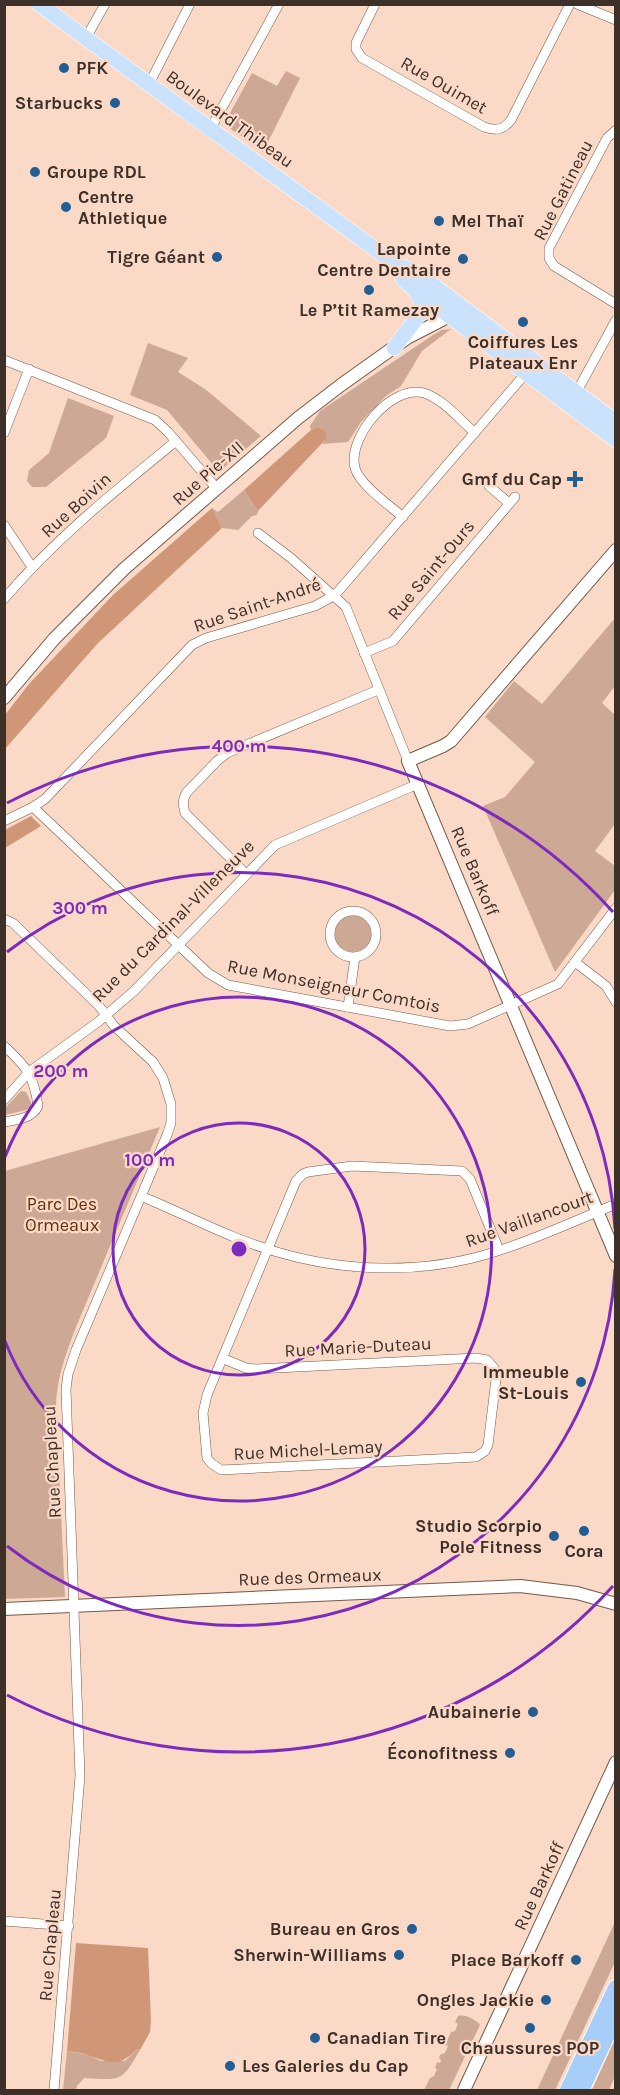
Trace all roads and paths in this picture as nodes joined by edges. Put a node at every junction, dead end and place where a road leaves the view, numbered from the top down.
1 (39, 4) edge
2 (105, 4) edge
3 (190, 4) edge
4 (279, 4) edge
5 (375, 4) edge
6 (570, 4) edge
7 (577, 4) edge
8 (615, 20) edge
9 (86, 38) junction
10 (149, 84) junction
11 (211, 128) junction
12 (615, 130) edge
13 (397, 265) junction
14 (416, 291) junction
15 (615, 304) edge
16 (454, 310) junction
17 (615, 320) edge
18 (394, 348) junction
19 (4, 360) edge
20 (29, 369) junction
21 (526, 373) junction
22 (571, 398) junction
23 (615, 422) edge
24 (4, 433) edge
25 (475, 433) junction
26 (615, 440) edge
27 (176, 441) junction
28 (489, 486) dead end
29 (217, 489) junction
30 (403, 517) junction
31 (4, 525) edge
32 (258, 533) dead end
33 (615, 550) edge
34 (32, 567) junction
35 (335, 595) junction
36 (4, 599) edge
37 (364, 652) junction
38 (378, 690) junction
39 (4, 698) edge
40 (408, 760) junction
41 (418, 784) junction
42 (33, 807) junction
43 (4, 821) edge
44 (246, 874) junction
45 (615, 908) edge
46 (4, 919) edge
47 (178, 945) junction
48 (355, 957) junction
49 (575, 962) junction
50 (615, 1002) edge
51 (512, 1005) junction
52 (348, 1007) junction
53 (106, 1016) junction
54 (4, 1046) edge
55 (29, 1072) junction
56 (4, 1100) edge
57 (4, 1122) edge
58 (143, 1197) junction
59 (615, 1204) edge
60 (596, 1212) junction
61 (267, 1249) junction
62 (500, 1251) junction
63 (615, 1256) edge
64 (224, 1359) junction
65 (493, 1366) joint
66 (615, 1604) edge
67 (75, 1605) junction
68 (4, 1609) edge
69 (615, 1762) edge
70 (4, 1921) edge
71 (69, 1926) junction
72 (615, 1988) edge
73 (615, 2016) edge
74 (54, 2091) edge
75 (464, 2091) edge
76 (568, 2091) edge
77 (581, 2091) edge

1 - 9 main road, Boulevard Thibeau
2 - 9 street
3 - 10 street
4 - 11 street
5 - 6 street, Rue Ouimet
7 - 8 street
9 - 10 main road, Boulevard Thibeau
10 - 11 main road, Boulevard Thibeau
11 - 13 main road, Boulevard Thibeau
12 - 15 street, Rue Gatineau
13 - 14 main road, Boulevard Thibeau
13 - 16 main road, Boulevard Thibeau
14 - 16 main road, Boulevard Thibeau
14 - 18 main road
16 - 18 street, Rue Pie-XII
16 - 21 main road, Boulevard Thibeau
16 - 22 main road, Boulevard Thibeau
17 - 22 street
18 - 29 street, Rue Pie-XII
19 - 20 street
20 - 24 street
20 - 27 street
21 - 22 main road, Boulevard Thibeau
21 - 25 street, Rue Saint-André
22 - 23 main road, Boulevard Thibeau
22 - 26 main road, Boulevard Thibeau
25 - 30 street, Rue Saint-André
25 - 30 street
27 - 29 street
27 - 34 street, Rue Boivin
28 - 37 street, Rue Saint-Ours
29 - 39 street, Rue Pie-XII
30 - 35 street, Rue Saint-André
31 - 34 street
32 - 35 street, Rue Barkoff
33 - 40 street
34 - 36 street, Rue Boivin
35 - 37 street, Rue Barkoff
35 - 42 street, Rue Saint-André
37 - 38 street, Rue Barkoff
38 - 40 street, Rue Barkoff
38 - 44 street
40 - 41 street, Rue Barkoff
41 - 44 street, Rue du Cardinal-Villeneuve
41 - 51 street, Rue Barkoff
42 - 43 street, Rue Saint-André
42 - 47 street, Rue Monseigneur Comtois
44 - 47 street, Rue du Cardinal-Villeneuve
45 - 49 street, Rue Monseigneur Comtois
46 - 53 street, Rue Chapleau
47 - 52 street, Rue Monseigneur Comtois
47 - 53 street, Rue du Cardinal-Villeneuve
48 - 48 street
48 - 52 street
49 - 50 street
49 - 51 street, Rue Monseigneur Comtois
51 - 52 street, Rue Monseigneur Comtois
51 - 60 street, Rue Barkoff
53 - 55 street, Rue du Cardinal-Villeneuve
53 - 58 street, Rue Chapleau
54 - 55 street
55 - 56 street
55 - 57 street
58 - 61 street, Rue Vaillancourt
58 - 67 street, Rue Chapleau
59 - 60 street, Rue Vaillancourt
60 - 62 street, Rue Vaillancourt
60 - 63 street, Rue Barkoff
61 - 62 street, Rue Vaillancourt
61 - 62 street, Rue Michel-Lemay
61 - 64 street, Rue Michel-Lemay
64 - 65 street, Rue Marie-Duteau
64 - 65 street, Rue Michel-Lemay
66 - 67 street, Rue des Ormeaux
67 - 68 street, Rue des Ormeaux
67 - 71 street, Rue Chapleau
69 - 75 street, Rue Barkoff
70 - 71 street
71 - 74 street, Rue Chapleau
72 - 76 highway
73 - 77 highway

